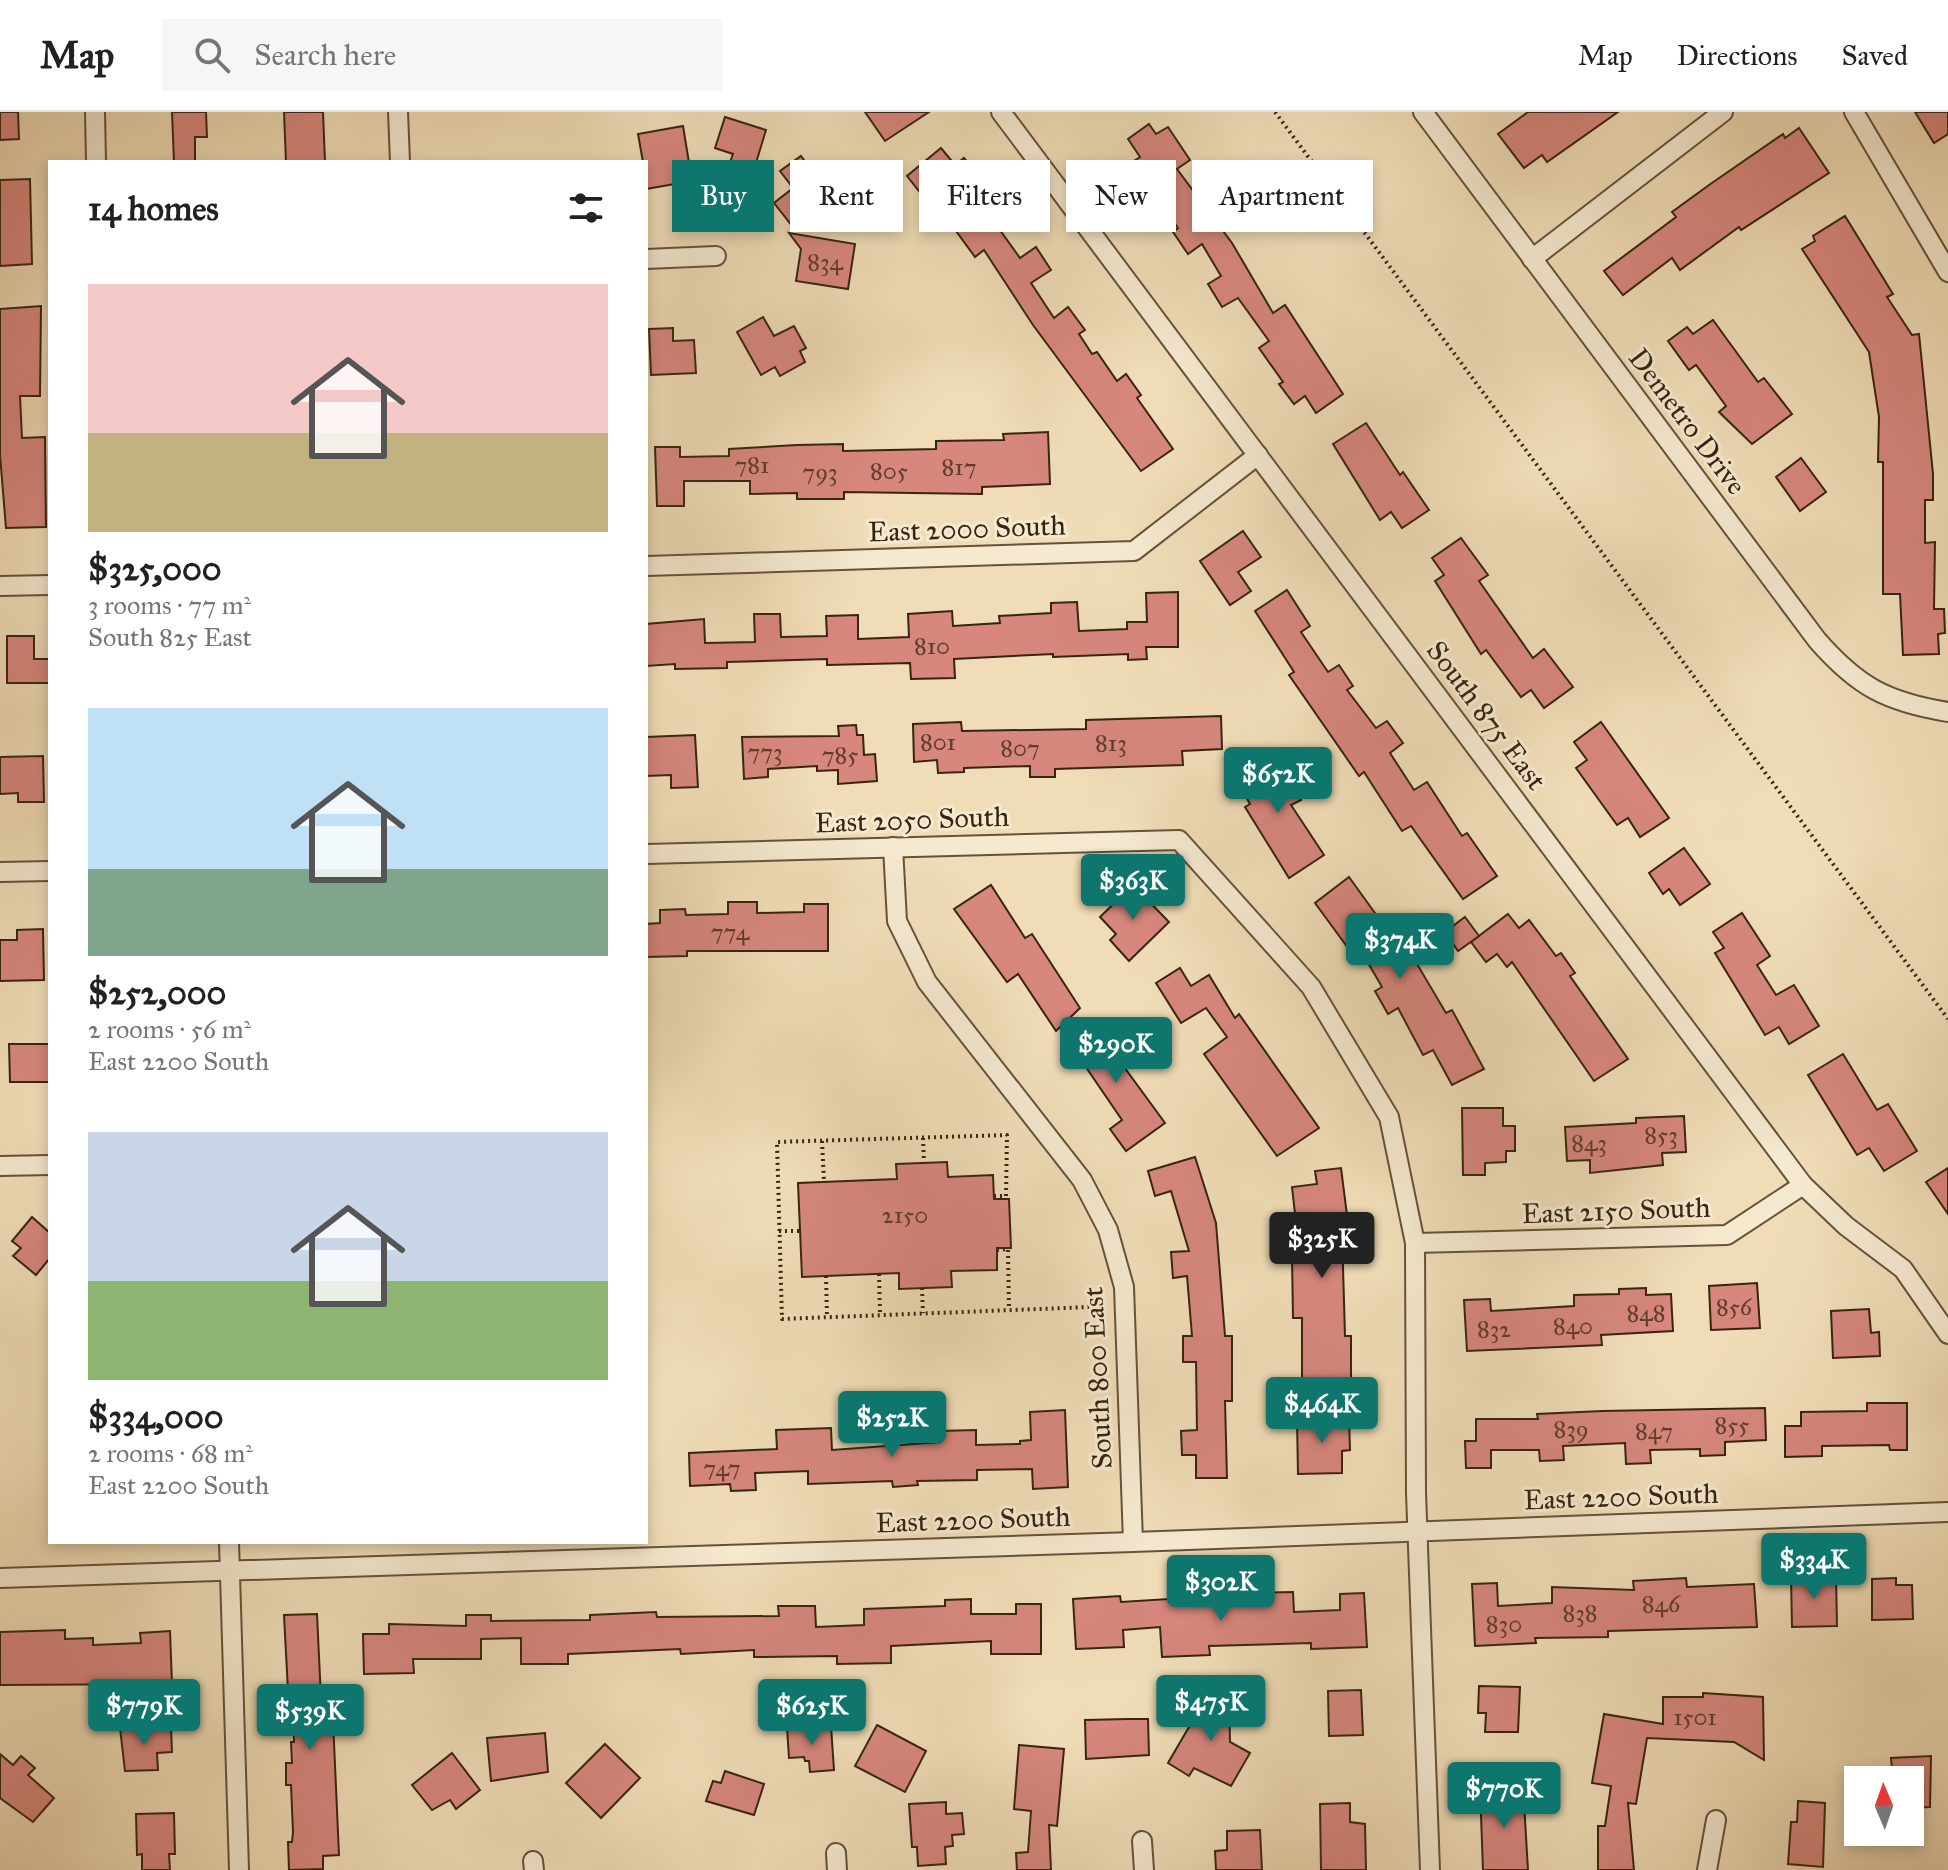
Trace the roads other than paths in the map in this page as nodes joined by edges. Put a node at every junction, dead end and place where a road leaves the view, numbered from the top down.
1 (95, 112) edge
2 (398, 112) edge
3 (1001, 112) edge
4 (1423, 112) edge
5 (1723, 112) edge
6 (1854, 112) edge
7 (96, 160) edge
8 (400, 160) edge
9 (716, 256) dead end
10 (648, 259) edge
11 (1532, 259) junction
12 (1948, 272) edge
13 (1258, 455) junction
14 (648, 566) edge
15 (48, 585) edge
16 (0, 586) edge
17 (1948, 712) edge
18 (893, 847) junction
19 (648, 854) edge
20 (48, 871) edge
21 (0, 872) edge
22 (48, 1165) edge
23 (0, 1166) edge
24 (1803, 1185) junction
25 (1415, 1243) junction
26 (1948, 1334) edge
27 (1948, 1512) edge
28 (1419, 1531) junction
29 (1133, 1542) junction
30 (229, 1544) edge
31 (547, 1551) edge
32 (229, 1570) junction
33 (0, 1578) edge
34 (1716, 1820) dead end
35 (1142, 1841) dead end
36 (239, 1870) edge
37 (1144, 1870) edge
38 (1430, 1870) edge
39 (1707, 1870) edge

1 - 7 street
2 - 8 street
3 - 13 street, South 875 East
4 - 11 street, Demetro Drive
5 - 11 street
6 - 12 street
9 - 10 street
11 - 17 street, Demetro Drive
13 - 14 street, East 2000 South
13 - 24 street, South 875 East
15 - 16 street
18 - 19 street, East 2050 South
18 - 25 street, East 2050 South
18 - 29 street, South 800 East
20 - 21 street
22 - 23 street
24 - 25 street, East 2150 South
24 - 26 street, South 875 East
25 - 28 street
27 - 28 street, East 2200 South
28 - 29 street, East 2200 South
28 - 38 street
29 - 31 street, East 2200 South
30 - 32 street
31 - 32 street, East 2200 South
32 - 33 street, East 2200 South
32 - 36 street
34 - 39 street
35 - 37 street

